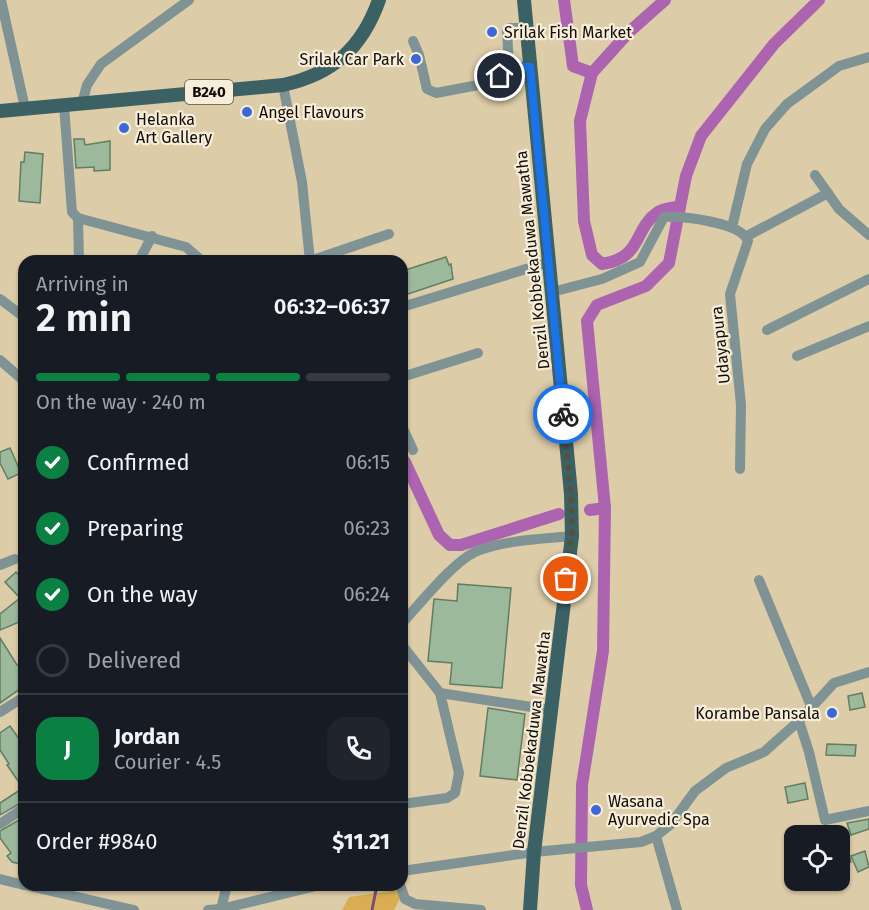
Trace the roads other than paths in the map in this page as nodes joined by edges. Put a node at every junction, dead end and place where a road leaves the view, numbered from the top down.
1 (1, 0) edge
2 (189, 0) edge
3 (379, 0) edge
4 (524, 0) edge
5 (526, 28) junction
6 (413, 41) dead end
7 (869, 57) edge
8 (509, 66) junction
9 (530, 67) junction
10 (283, 85) junction
11 (82, 103) junction
12 (64, 105) junction
13 (25, 108) junction
14 (0, 111) edge
15 (815, 174) dead end
16 (828, 193) junction
17 (78, 218) junction
18 (732, 227) junction
19 (389, 234) dead end
20 (869, 235) edge
21 (152, 236) junction
22 (747, 236) junction
23 (79, 255) edge
24 (142, 255) edge
25 (195, 255) edge
26 (309, 255) edge
27 (328, 255) edge
28 (549, 262) junction
29 (869, 279) edge
30 (552, 292) junction
31 (0, 300) edge
32 (408, 305) edge
33 (18, 313) edge
34 (869, 326) edge
35 (766, 330) dead end
36 (478, 353) dead end
37 (797, 356) dead end
38 (0, 360) edge
39 (408, 375) edge
40 (18, 376) edge
41 (408, 439) edge
42 (413, 450) dead end
43 (740, 469) dead end
44 (572, 536) junction
45 (15, 559) dead end
46 (0, 566) edge
47 (759, 580) dead end
48 (408, 617) edge
49 (408, 653) edge
50 (869, 672) edge
51 (440, 693) junction
52 (18, 701) edge
53 (811, 706) junction
54 (551, 710) junction
55 (0, 712) edge
56 (799, 721) junction
57 (408, 803) edge
58 (869, 811) edge
59 (18, 812) edge
60 (0, 824) edge
61 (656, 836) junction
62 (534, 852) junction
63 (408, 870) edge
64 (0, 879) edge
65 (18, 883) edge
66 (51, 891) edge
67 (226, 891) edge
68 (295, 891) edge
69 (402, 891) edge
70 (221, 909) edge
71 (134, 910) edge
72 (208, 910) edge
73 (481, 910) edge
74 (530, 910) edge
75 (677, 910) edge

1 - 13 street
2 - 11 street
3 - 10 main road, B240
4 - 5 main road, Denzil Kobbekaduwa Mawatha
5 - 8 street
5 - 9 main road, Denzil Kobbekaduwa Mawatha
6 - 8 street
7 - 18 street
8 - 9 street
9 - 28 main road, Denzil Kobbekaduwa Mawatha
10 - 11 main road, B240
10 - 26 street
11 - 12 main road, B240
12 - 13 main road, B240
12 - 17 street
13 - 14 main road, B240
15 - 16 street
16 - 20 street
16 - 22 street
17 - 21 street
17 - 23 street
18 - 22 street
18 - 30 street
19 - 27 street
21 - 24 street
21 - 25 street
22 - 43 street, Udayapura
28 - 30 main road, Denzil Kobbekaduwa Mawatha
28 - 32 street
29 - 35 street
30 - 44 main road, Denzil Kobbekaduwa Mawatha
31 - 33 street
34 - 37 street
36 - 39 street
38 - 40 street
41 - 42 street
44 - 48 street
44 - 54 main road, Denzil Kobbekaduwa Mawatha
45 - 46 street
47 - 53 street
49 - 51 street
50 - 53 street
51 - 54 street
51 - 57 street
52 - 55 street
53 - 56 street
54 - 62 main road, Denzil Kobbekaduwa Mawatha
56 - 58 street
56 - 61 street
59 - 60 street
61 - 62 street
61 - 75 street
62 - 63 street
62 - 74 main road, Denzil Kobbekaduwa Mawatha
64 - 65 street
66 - 71 street
67 - 70 street
68 - 70 street
69 - 73 street
70 - 72 street

